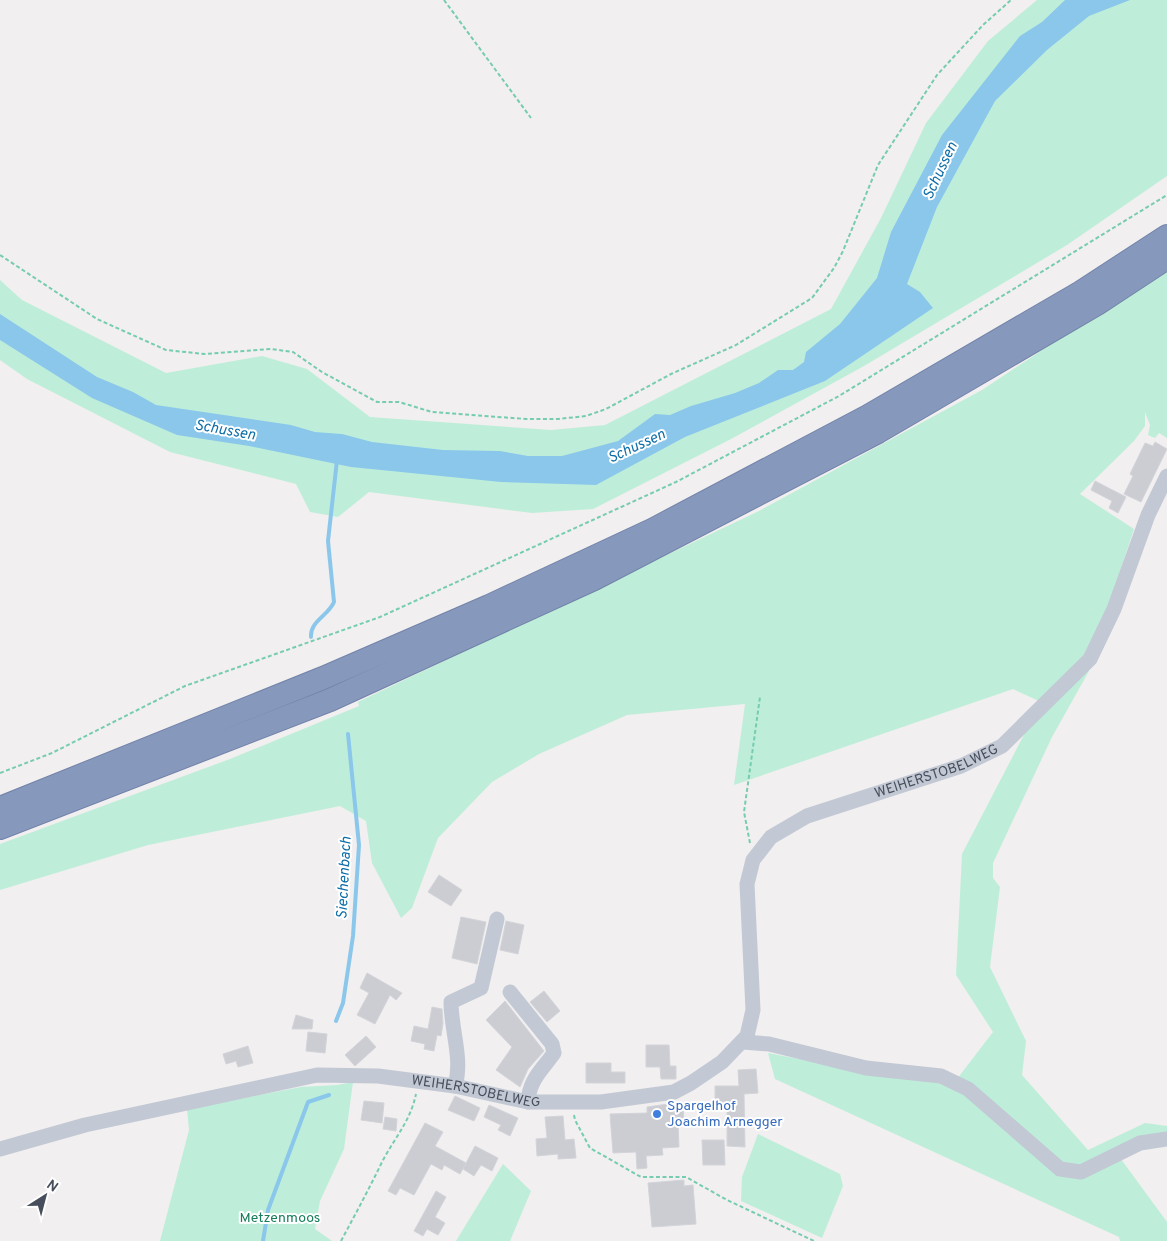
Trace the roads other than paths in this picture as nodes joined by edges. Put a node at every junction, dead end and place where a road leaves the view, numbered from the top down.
1 (1167, 236) edge
2 (1167, 258) edge
3 (1167, 476) edge
4 (0, 808) edge
5 (0, 828) edge
6 (497, 919) dead end
7 (510, 992) dead end
8 (743, 1042) junction
9 (455, 1086) junction
10 (528, 1102) junction
11 (1167, 1139) edge
12 (0, 1149) edge

1 - 4 highway
2 - 5 highway
3 - 8 street, WEIHERSTOBELWEG
6 - 9 street
7 - 10 street
8 - 10 street, WEIHERSTOBELWEG
8 - 11 street
9 - 10 street, WEIHERSTOBELWEG
9 - 12 street, WEIHERSTOBELWEG

